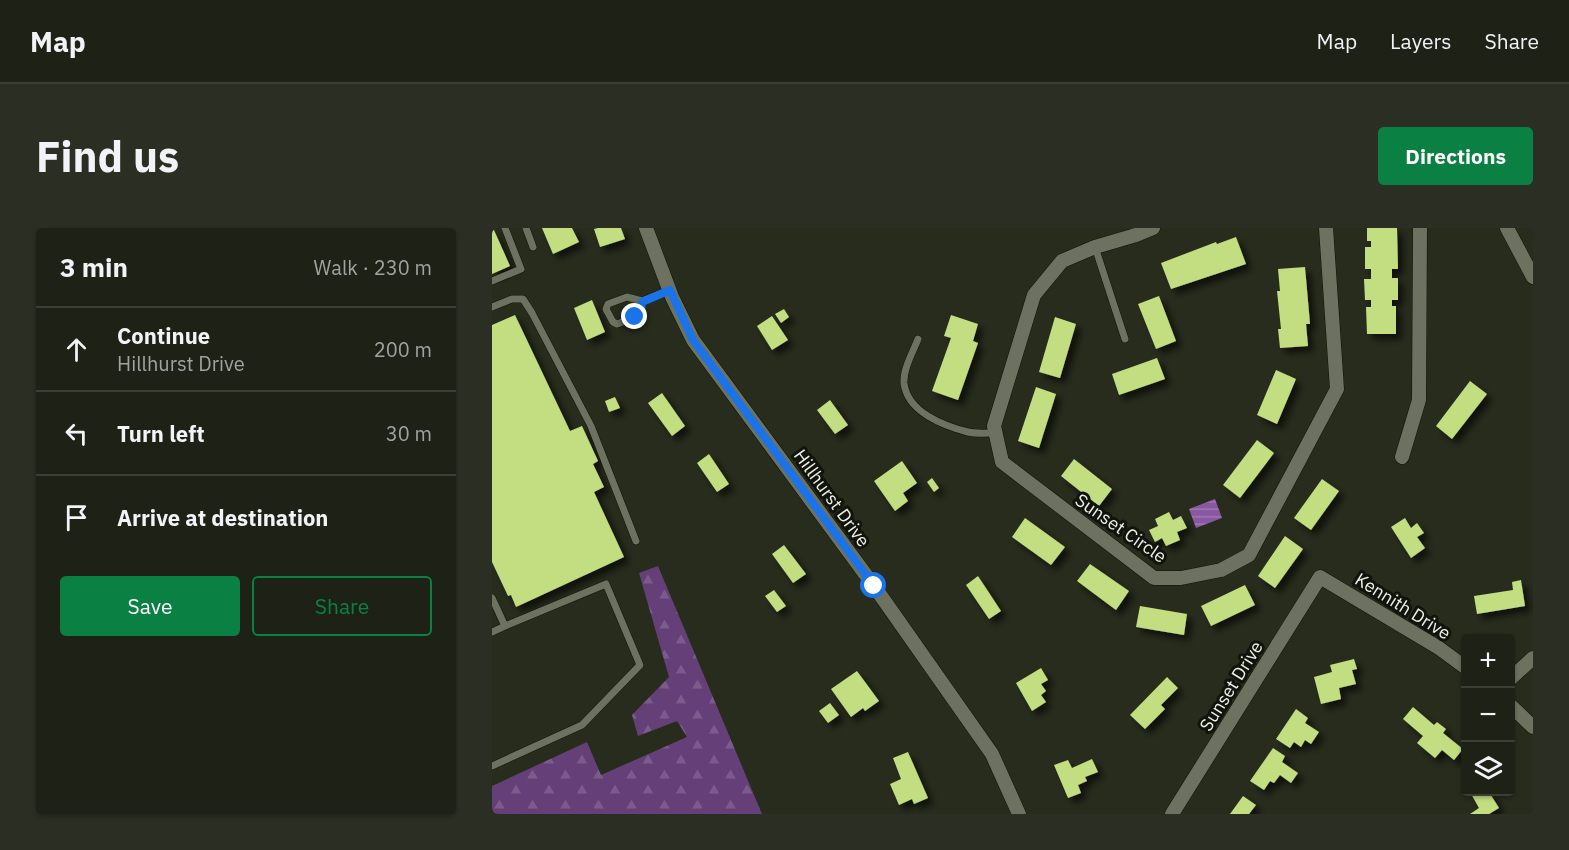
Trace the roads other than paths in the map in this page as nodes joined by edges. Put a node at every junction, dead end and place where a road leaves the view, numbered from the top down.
1 (505, 228) edge
2 (526, 228) edge
3 (646, 228) edge
4 (1153, 228) edge
5 (1326, 228) edge
6 (1420, 228) edge
7 (1507, 228) edge
8 (1135, 232) edge
9 (533, 247) dead end
10 (1095, 247) junction
11 (1533, 277) edge
12 (492, 281) edge
13 (670, 290) junction
14 (642, 302) junction
15 (492, 307) edge
16 (918, 339) dead end
17 (1125, 339) dead end
18 (996, 433) junction
19 (1402, 457) dead end
20 (636, 541) dead end
21 (1320, 577) joint
22 (492, 598) edge
23 (505, 626) junction
24 (492, 632) edge
25 (1533, 658) edge
26 (1461, 664) edge
27 (1515, 674) edge
28 (1515, 710) edge
29 (1533, 728) edge
30 (492, 766) edge
31 (1019, 814) edge
32 (1172, 814) edge

1 - 12 lane
2 - 9 lane
3 - 13 street, Hillhurst Drive
4 - 8 street, Sunset Circle
5 - 18 street, Sunset Circle
6 - 19 street
7 - 11 street
8 - 10 street, Sunset Circle
10 - 17 lane
10 - 18 street, Sunset Circle
13 - 14 lane
13 - 31 street, Hillhurst Drive
14 - 14 lane
15 - 20 lane
16 - 18 lane
21 - 26 street, Kennith Drive
21 - 32 street, Sunset Drive
22 - 23 lane
23 - 24 lane
23 - 30 lane
25 - 27 street
28 - 29 street

